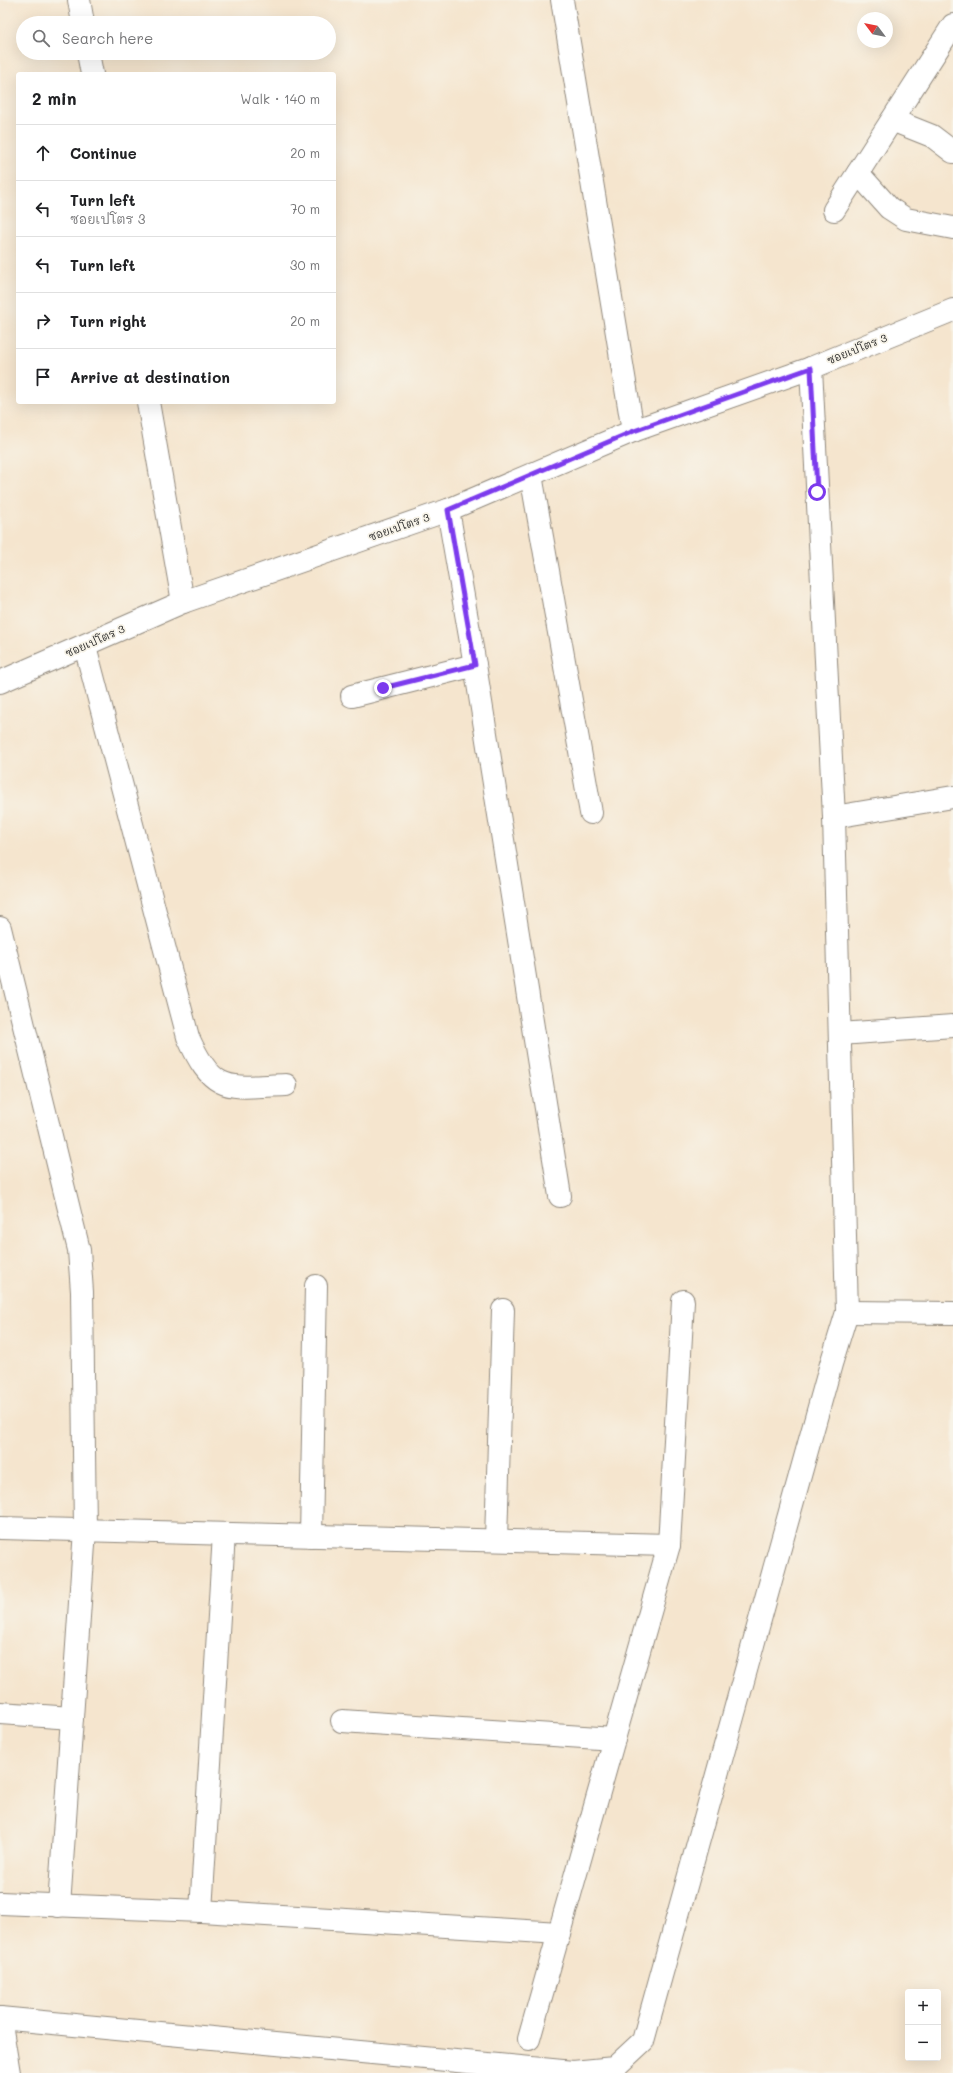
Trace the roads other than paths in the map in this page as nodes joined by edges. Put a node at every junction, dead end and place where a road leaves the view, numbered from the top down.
1 (79, 0) edge
2 (562, 0) edge
3 (82, 16) edge
4 (953, 25) edge
5 (89, 60) edge
6 (92, 72) edge
7 (892, 120) junction
8 (953, 152) edge
9 (858, 173) junction
10 (834, 210) dead end
11 (953, 228) edge
12 (953, 310) edge
13 (811, 368) junction
14 (148, 404) edge
15 (634, 431) junction
16 (531, 475) junction
17 (448, 510) junction
18 (183, 602) junction
19 (85, 646) junction
20 (475, 665) junction
21 (0, 682) edge
22 (352, 696) dead end
23 (953, 797) edge
24 (592, 813) dead end
25 (834, 817) junction
26 (0, 928) edge
27 (953, 1026) edge
28 (840, 1034) junction
29 (286, 1085) dead end
30 (560, 1196) dead end
31 (316, 1286) dead end
32 (683, 1301) dead end
33 (503, 1310) dead end
34 (847, 1312) junction
35 (953, 1313) edge
36 (0, 1528) edge
37 (85, 1530) junction
38 (224, 1534) junction
39 (311, 1536) junction
40 (496, 1540) junction
41 (670, 1545) junction
42 (0, 1713) edge
43 (72, 1718) junction
44 (342, 1721) dead end
45 (614, 1739) junction
46 (0, 1903) edge
47 (59, 1906) junction
48 (201, 1911) junction
49 (560, 1933) junction
50 (0, 2018) edge
51 (529, 2039) dead end
52 (573, 2072) edge
53 (9, 2073) edge

1 - 3 street
2 - 15 street
4 - 7 street
5 - 6 street
7 - 8 street
7 - 9 street
9 - 10 street
9 - 11 street
12 - 13 street, ซอยเปโตร 3
13 - 15 street, ซอยเปโตร 3
13 - 25 street
14 - 18 street
15 - 16 street, ซอยเปโตร 3
16 - 17 street, ซอยเปโตร 3
16 - 24 street
17 - 18 street, ซอยเปโตร 3
17 - 20 street
18 - 19 street, ซอยเปโตร 3
19 - 21 street, ซอยเปโตร 3
19 - 29 street
20 - 22 street
20 - 30 street
23 - 25 street
25 - 28 street
26 - 37 street
27 - 28 street
28 - 34 street
31 - 39 street
32 - 41 street
33 - 40 street
34 - 35 street
34 - 52 street
36 - 37 street
37 - 38 street
37 - 43 street
38 - 39 street
38 - 48 street
39 - 40 street
40 - 41 street
41 - 45 street
42 - 43 street
43 - 47 street
44 - 45 street
45 - 49 street
46 - 47 street
47 - 48 street
48 - 49 street
49 - 51 street
50 - 52 street
50 - 53 street

